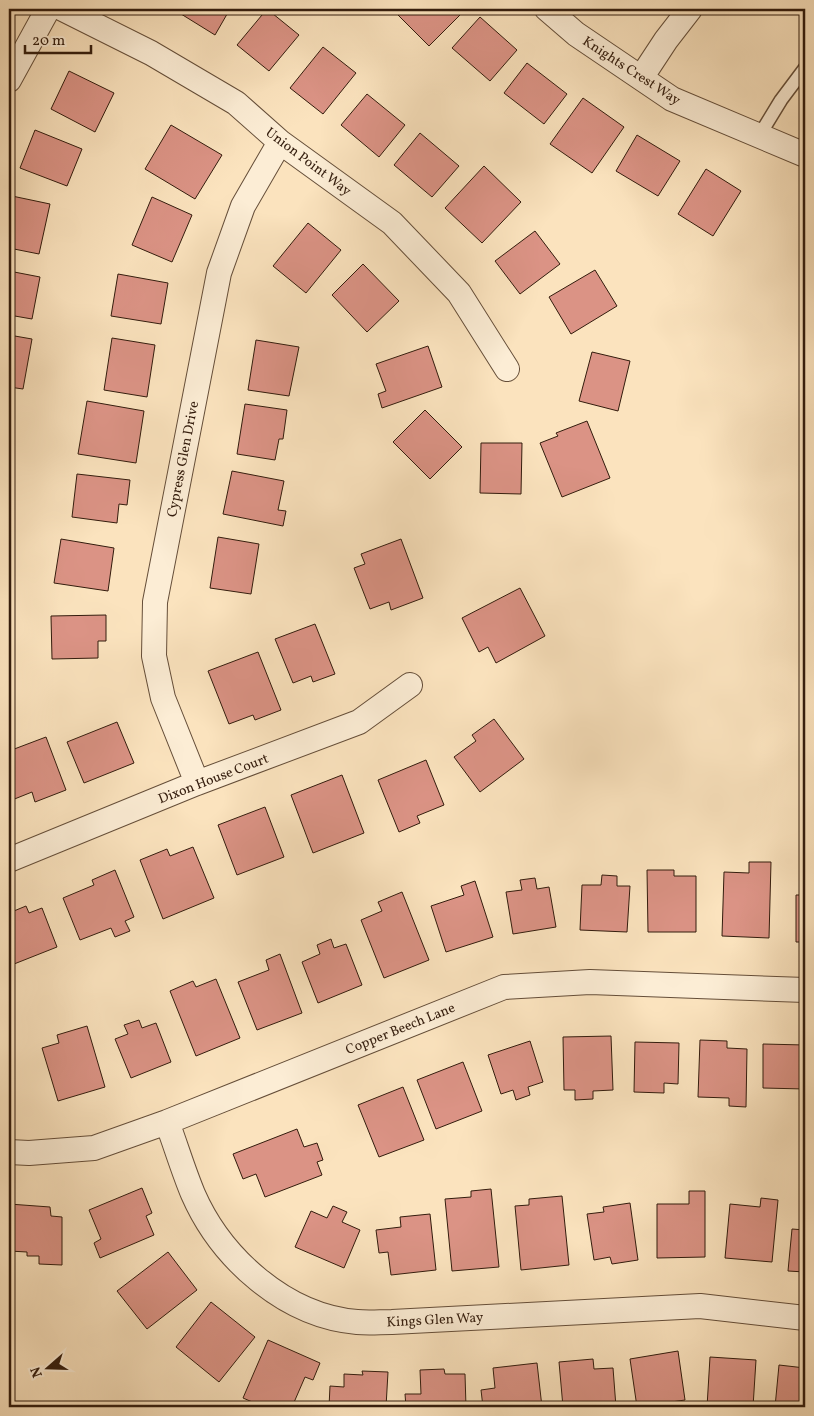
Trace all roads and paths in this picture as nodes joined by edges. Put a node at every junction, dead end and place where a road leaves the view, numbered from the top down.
1 (48, 9) edge
2 (63, 9) edge
3 (547, 9) edge
4 (690, 9) edge
5 (805, 68) edge
6 (641, 78) junction
7 (9, 80) edge
8 (759, 136) junction
9 (280, 142) junction
10 (805, 156) edge
11 (507, 370) dead end
12 (410, 685) dead end
13 (197, 783) junction
14 (9, 860) edge
15 (805, 990) edge
16 (167, 1122) junction
17 (9, 1152) edge
18 (805, 1318) edge

1 - 7 street
2 - 9 street, Union Point Way
3 - 6 street, Knights Crest Way
4 - 6 street
5 - 8 lane
6 - 8 street, Knights Crest Way
8 - 10 street, Knights Crest Way
9 - 11 street, Union Point Way
9 - 13 street, Cypress Glen Drive
12 - 13 street, Dixon House Court
13 - 14 street, Dixon House Court
15 - 16 street, Copper Beech Lane
16 - 17 street, Copper Beech Lane
16 - 18 street, Kings Glen Way

